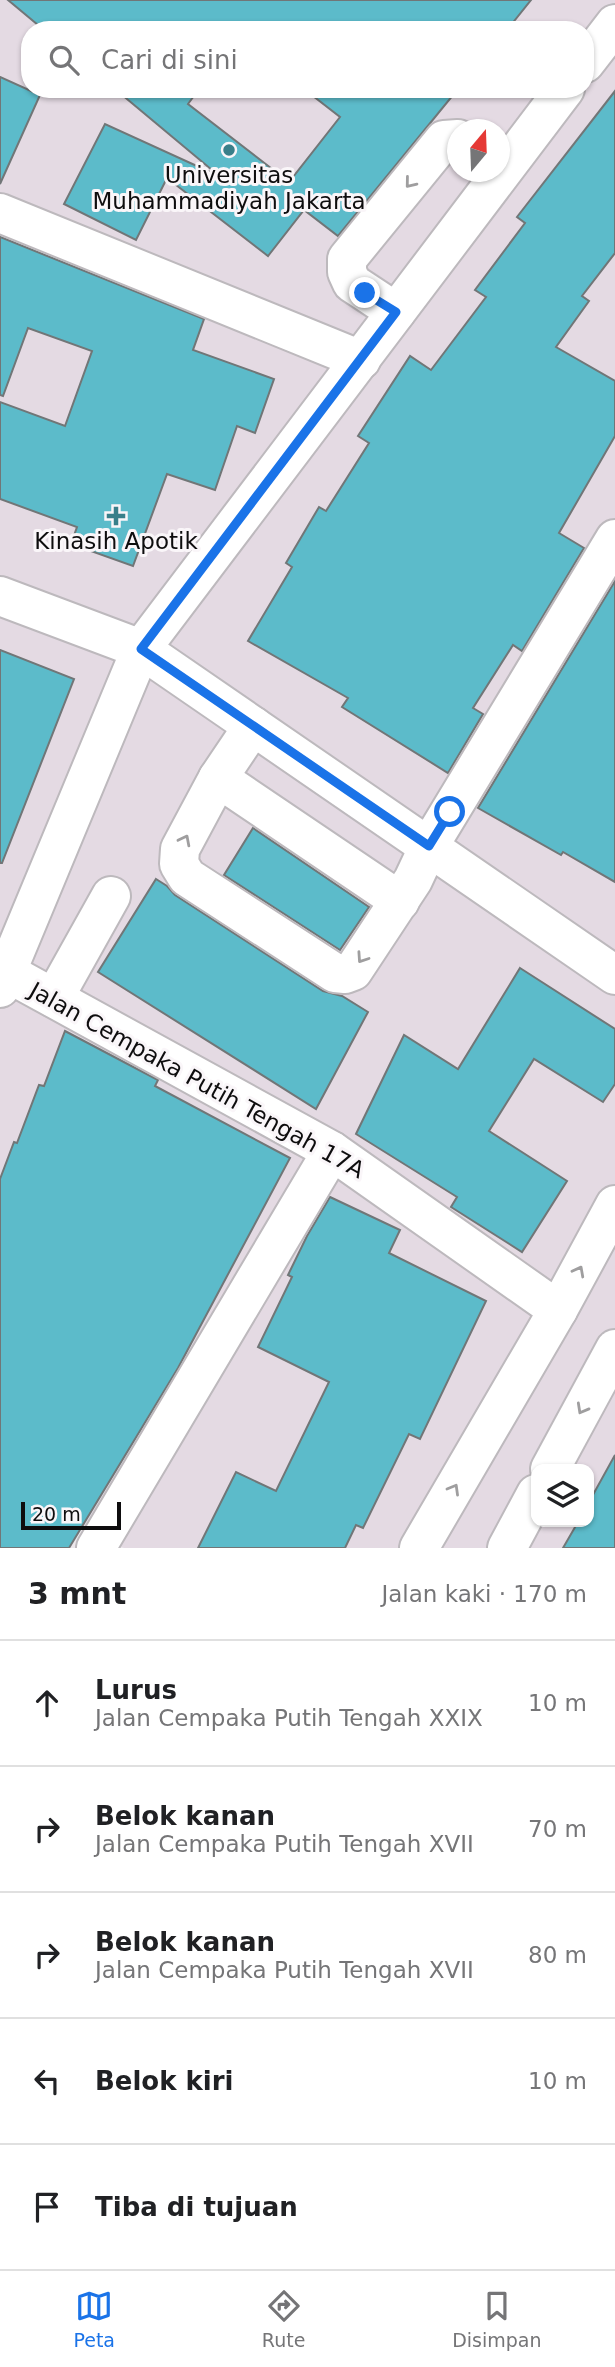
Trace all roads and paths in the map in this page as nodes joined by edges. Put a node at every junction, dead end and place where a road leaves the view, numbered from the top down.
1 (615, 24) edge
2 (594, 51) edge
3 (557, 98) edge
4 (447, 140) edge
5 (510, 155) edge
6 (489, 182) edge
7 (0, 213) edge
8 (396, 312) junction
9 (361, 360) junction
10 (615, 539) edge
11 (0, 596) edge
12 (141, 649) junction
13 (253, 726) junction
14 (218, 778) junction
15 (429, 846) junction
16 (111, 896) dead end
17 (400, 901) junction
18 (15, 914) edge
19 (615, 975) edge
20 (3, 980) edge
21 (54, 998) junction
22 (332, 1151) junction
23 (615, 1205) edge
24 (558, 1310) junction
25 (615, 1349) edge
26 (553, 1464) edge
27 (531, 1503) edge
28 (96, 1548) edge
29 (419, 1548) edge
30 (507, 1548) edge

1 - 2 street
3 - 5 street
4 -> 8 street
6 - 8 street
7 - 9 street
8 - 9 street
9 - 12 street
10 - 15 street
11 - 12 street
12 - 13 street
12 - 18 street
13 - 14 street
13 - 15 street
14 - 17 street
17 -> 14 street
15 - 17 street
15 - 19 street
16 - 21 street
18 - 20 street
20 - 21 street, Jalan Cempaka Putih Tengah 17A
21 - 22 street, Jalan Cempaka Putih Tengah 17A
22 - 24 street, Jalan Cempaka Putih Tengah 17A
22 - 28 street
24 -> 23 street
29 -> 24 street
25 -> 26 street
27 - 30 street

